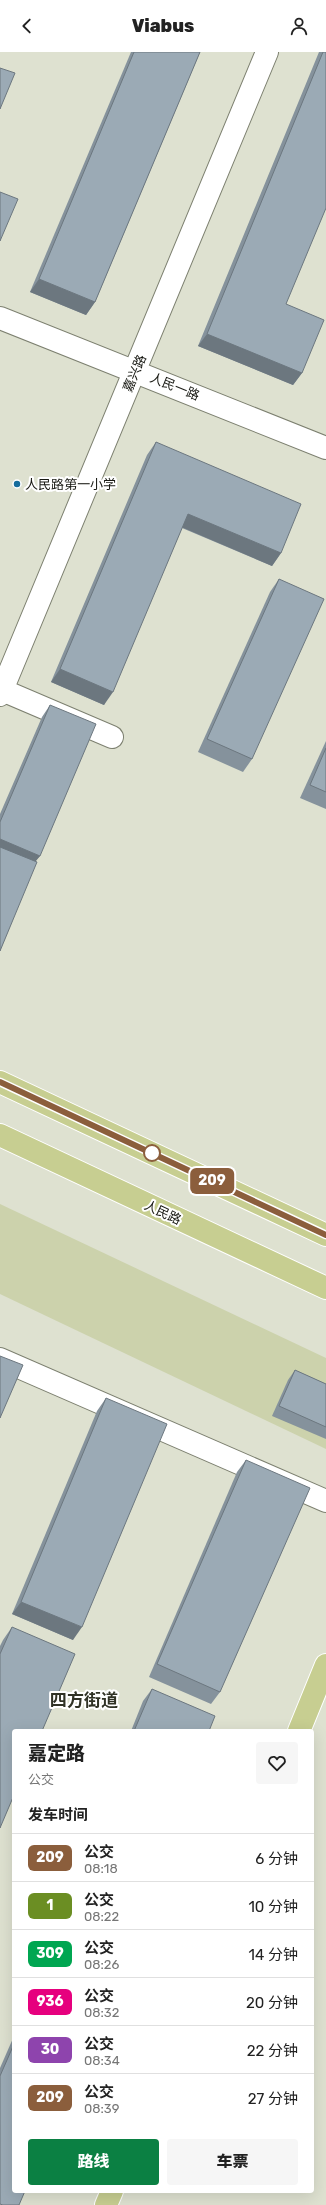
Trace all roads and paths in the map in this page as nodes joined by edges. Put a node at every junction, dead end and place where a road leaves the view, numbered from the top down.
1 (267, 52) edge
2 (0, 318) edge
3 (135, 370) junction
4 (326, 448) edge
5 (1, 692) edge
6 (112, 737) dead end
7 (0, 1082) edge
8 (0, 1136) edge
9 (326, 1235) edge
10 (326, 1288) edge
11 (0, 1359) edge
12 (326, 1501) edge
13 (324, 1675) edge
14 (300, 1729) edge
15 (111, 2193) edge
16 (106, 2205) edge

1 - 3 street, 嘉兴路
2 - 3 street, 人民一路
3 - 4 street, 人民一路
3 - 5 street, 嘉兴路
5 - 6 street
7 - 9 main road
8 - 10 main road, 人民路
11 - 12 street
13 - 14 main road
15 - 16 main road

